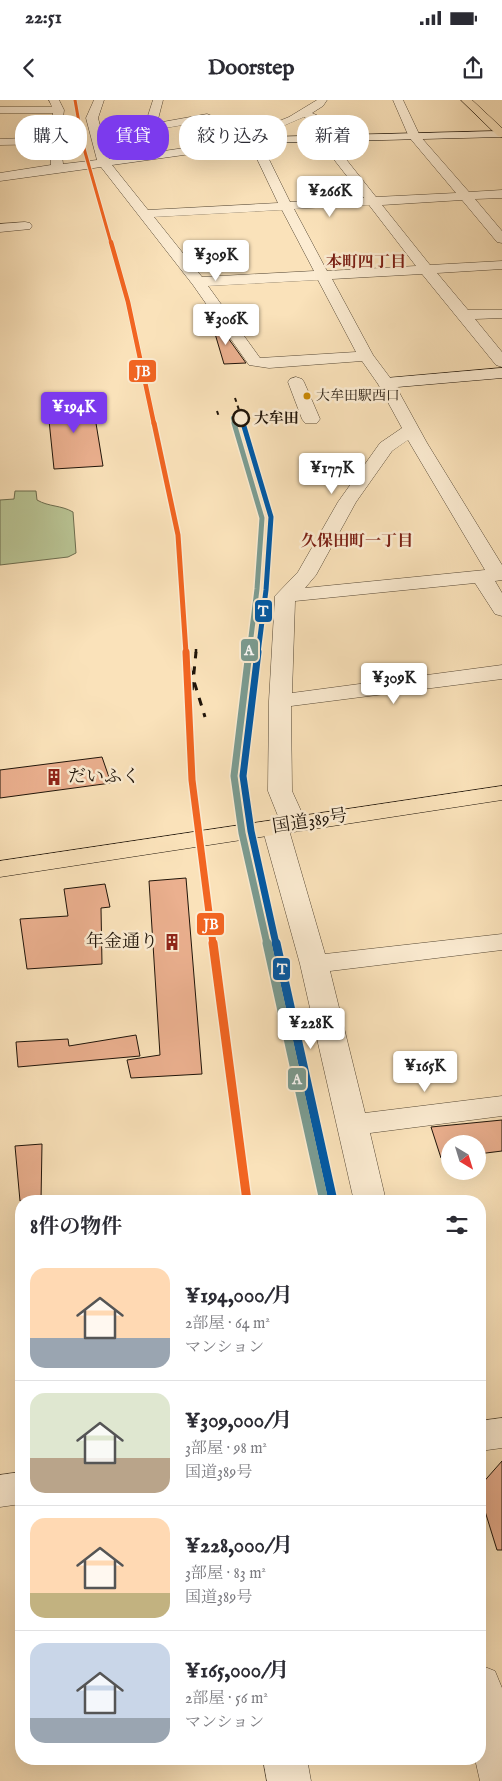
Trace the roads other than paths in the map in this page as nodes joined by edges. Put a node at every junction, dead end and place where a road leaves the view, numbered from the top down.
1 (99, 100) edge
2 (158, 100) edge
3 (322, 100) edge
4 (398, 100) edge
5 (466, 100) edge
6 (481, 100) edge
7 (56, 105) edge
8 (0, 110) edge
9 (306, 114) joint
10 (154, 115) edge
11 (502, 120) edge
12 (287, 124) edge
13 (502, 134) edge
14 (96, 137) joint
15 (415, 137) junction
16 (369, 139) edge
17 (15, 141) edge
18 (0, 142) edge
19 (179, 152) edge
20 (56, 160) edge
21 (263, 160) edge
22 (340, 160) edge
23 (104, 163) junction
24 (57, 168) junction
25 (0, 177) edge
26 (502, 194) edge
27 (465, 196) junction
28 (372, 201) junction
29 (286, 206) junction
30 (144, 214) junction
31 (25, 226) dead end
32 (5, 228) edge
33 (502, 239) edge
34 (0, 241) edge
35 (502, 265) edge
36 (426, 269) junction
37 (324, 274) junction
38 (198, 282) junction
39 (502, 314) edge
40 (463, 315) junction
41 (366, 356) junction
42 (502, 362) edge
43 (502, 373) edge
44 (296, 382) dead end
45 (502, 385) edge
46 (389, 389) junction
47 (311, 419) dead end
48 (412, 430) junction
49 (493, 575) edge
50 (285, 596) junction
51 (502, 610) edge
52 (502, 672) edge
53 (280, 701) junction
54 (502, 793) edge
55 (284, 826) junction
56 (0, 869) edge
57 (502, 942) edge
58 (314, 964) junction
59 (502, 1106) edge
60 (353, 1125) junction
61 (369, 1195) edge
62 (502, 1433) edge
63 (486, 1435) edge
64 (15, 1489) edge
65 (0, 1491) edge
66 (486, 1711) edge
67 (286, 1765) edge
68 (289, 1781) edge
69 (502, 1781) edge

1 - 14 street
2 - 10 street
3 - 9 street
4 - 15 street
5 - 13 highway
6 - 11 highway
7 - 8 street
9 - 12 street
13 - 15 street
14 - 23 street
15 - 16 street
15 - 27 street
17 - 18 street
19 - 23 street
20 - 24 street
21 - 29 street
22 - 28 street
23 - 24 street
23 - 30 street
24 - 25 street
26 - 27 street
27 - 28 street
27 - 33 street
28 - 29 street
28 - 36 street
29 - 30 street
29 - 37 street
30 - 38 street
31 - 32 street
32 - 34 street
35 - 36 street
36 - 37 street
36 - 40 street
37 - 38 street
37 - 41 street
38 - 41 street
39 - 40 street
40 - 42 street
41 - 46 street
43 - 46 street
44 - 47 street
45 - 46 street
46 - 48 street
48 - 49 street
48 - 50 street
49 - 50 street
49 - 51 street
50 - 53 street
52 - 53 street
53 - 55 street
54 - 55 highway, 国道389号
55 - 56 highway, 国道389号
55 - 58 street
57 - 58 street
58 - 60 street
59 - 60 street
60 - 61 street
62 - 63 street
64 - 65 street
66 - 69 street
67 - 68 street

